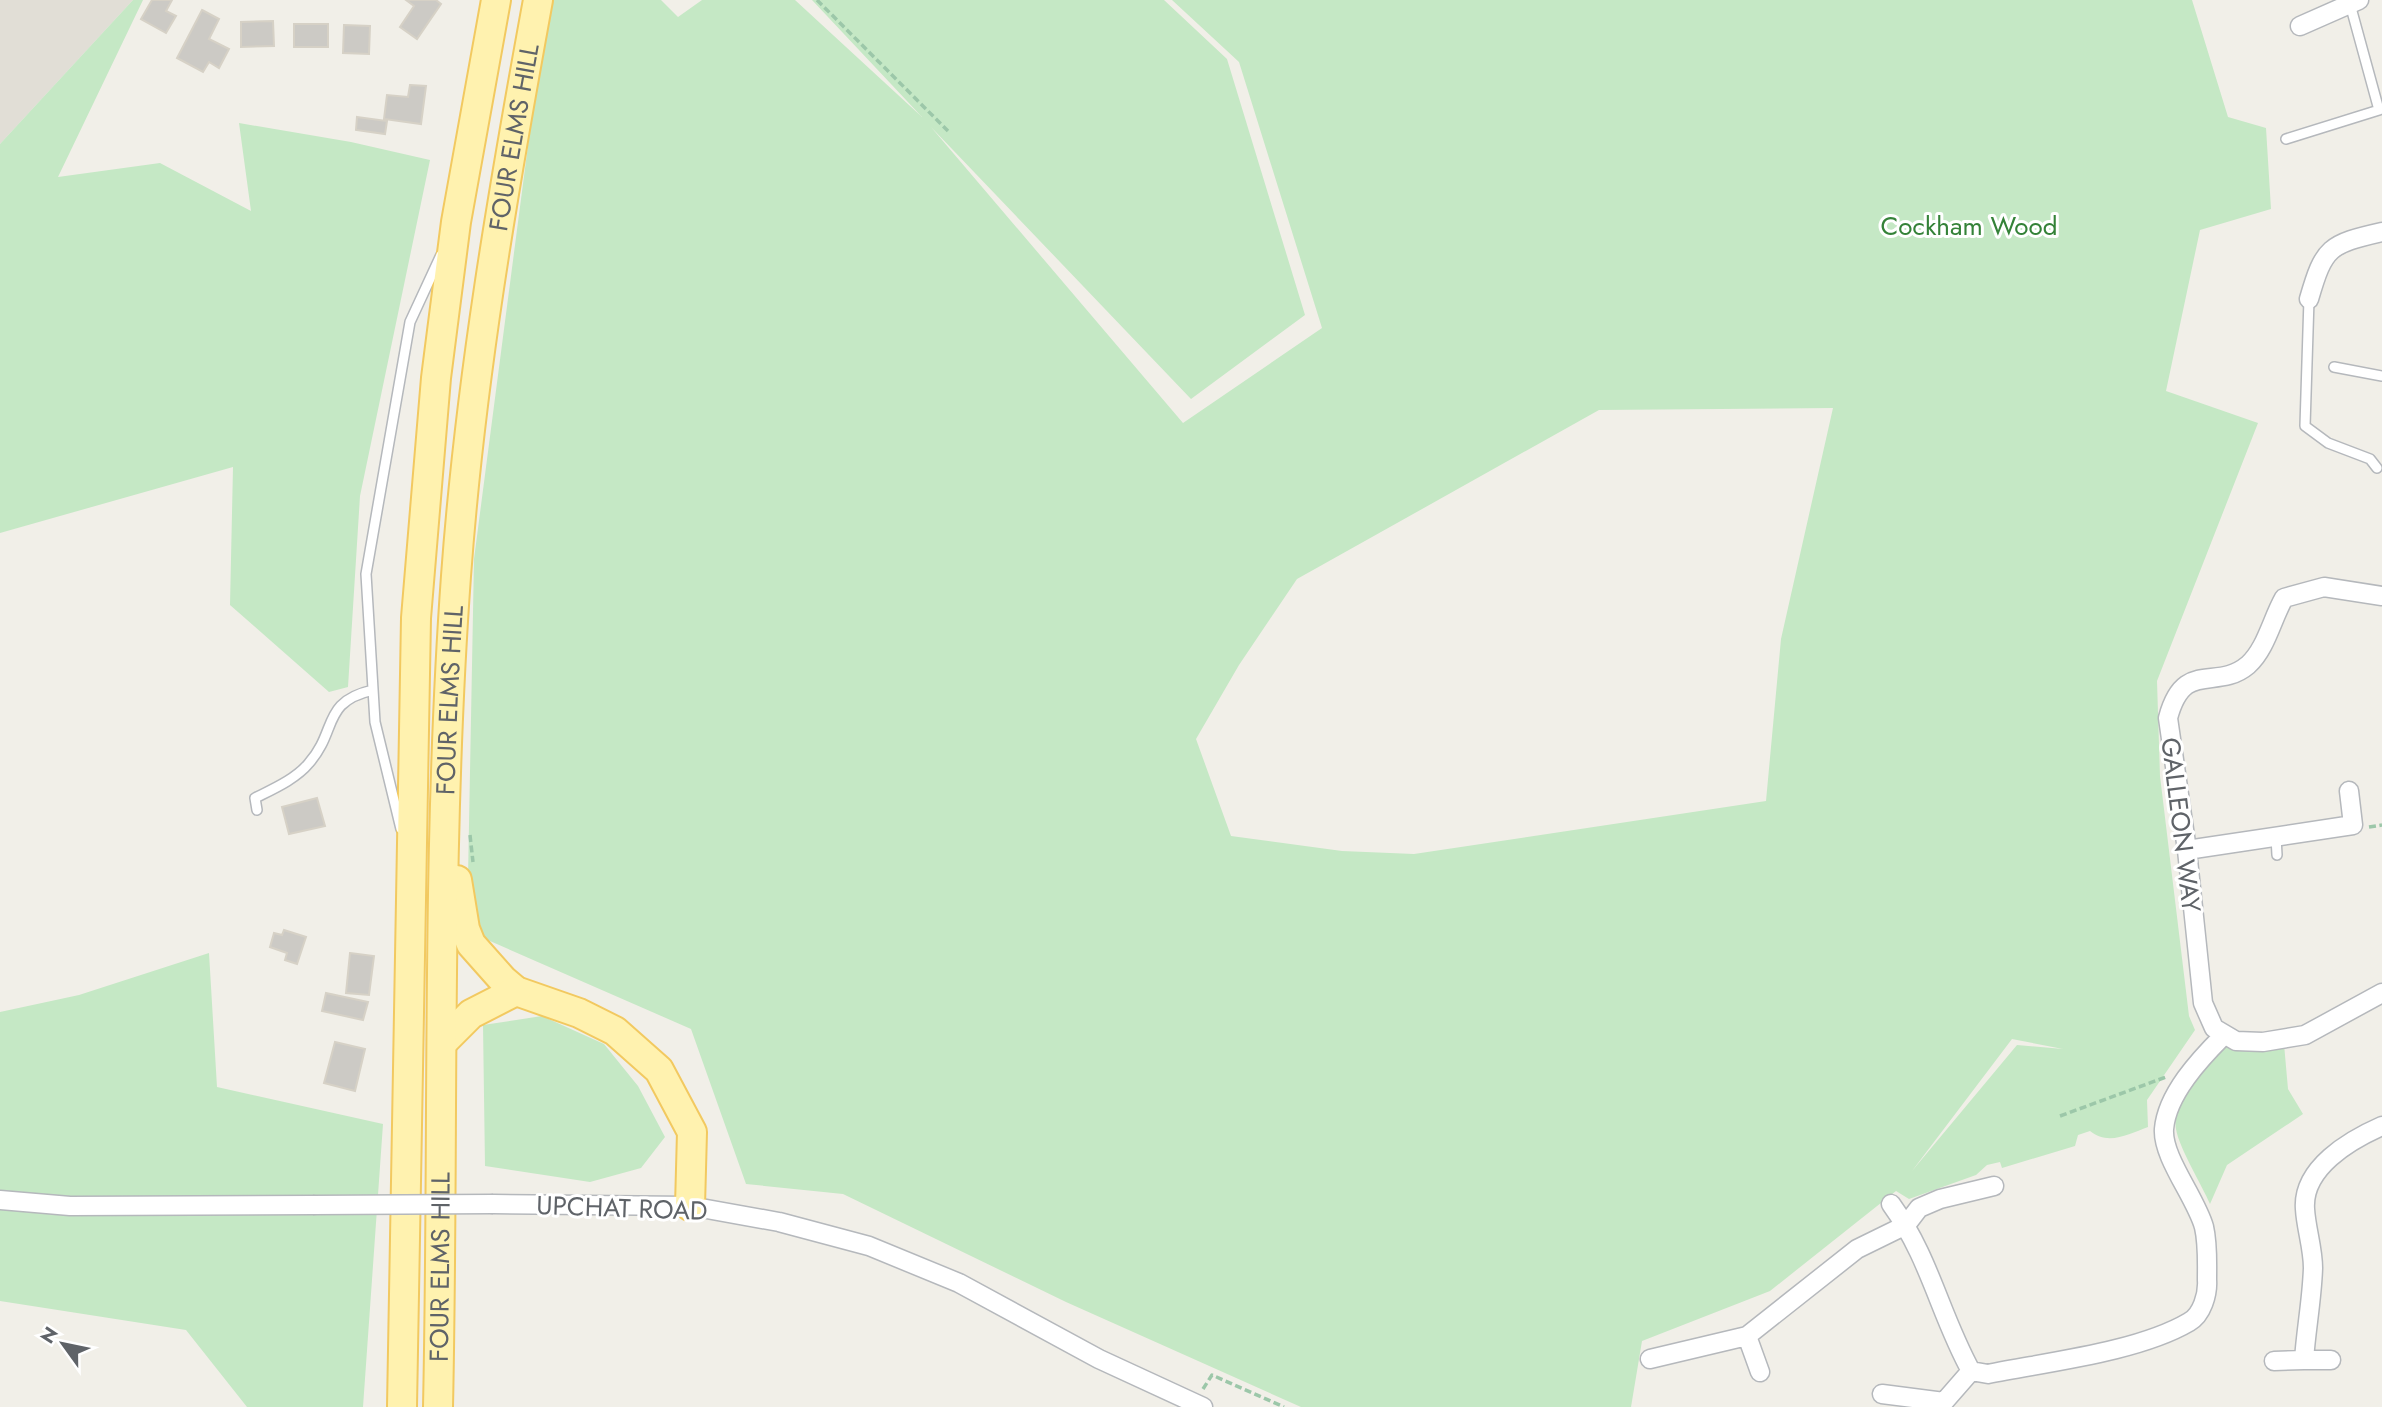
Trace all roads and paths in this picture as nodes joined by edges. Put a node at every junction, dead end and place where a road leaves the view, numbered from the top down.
1 (496, 0) edge
2 (538, 0) edge
3 (817, 0) edge
4 (2354, 2) edge
5 (2300, 26) dead end
6 (948, 131) dead end
7 (2286, 139) dead end
8 (456, 222) junction
9 (2382, 232) edge
10 (2309, 299) joint
11 (2334, 367) dead end
12 (2382, 376) edge
13 (2377, 468) dead end
14 (2382, 596) edge
15 (373, 690) junction
16 (2349, 792) dead end
17 (257, 810) dead end
18 (458, 820) junction
19 (2187, 850) junction
20 (410, 865) junction
21 (473, 865) dead end
22 (516, 991) junction
23 (2382, 993) edge
24 (2223, 1036) junction
25 (443, 1042) junction
26 (2185, 1083) junction
27 (2060, 1116) dead end
28 (2382, 1126) edge
29 (1994, 1186) dead end
30 (0, 1199) edge
31 (1891, 1204) dead end
32 (690, 1206) junction
33 (1906, 1225) junction
34 (1747, 1336) junction
35 (1650, 1359) dead end
36 (2304, 1360) junction
37 (2331, 1360) dead end
38 (2274, 1361) dead end
39 (1971, 1371) junction
40 (1760, 1372) dead end
41 (1882, 1394) dead end
42 (1199, 1405) edge
43 (402, 1407) edge
44 (438, 1407) edge
45 (1284, 1407) edge

1 - 8 main road, FOUR ELMS HILL
2 - 18 main road, FOUR ELMS HILL
3 - 6 path
4 - 5 street
4 - 7 lane
8 - 15 lane
8 - 20 main road, FOUR ELMS HILL
9 - 10 street
10 - 13 lane
11 - 12 lane
14 - 19 street, GALLEON WAY
15 - 17 lane
15 - 20 lane
16 - 19 street
18 - 21 path
18 - 22 main road
18 - 25 main road, FOUR ELMS HILL
19 - 24 street, GALLEON WAY
20 - 43 main road, FOUR ELMS HILL
22 - 25 main road
22 - 32 main road
23 - 24 street
24 - 26 street
25 - 44 main road, FOUR ELMS HILL
26 - 27 path
26 - 39 street
28 - 36 street
29 - 33 street
30 - 32 street, UPCHAT ROAD, bridge
31 - 33 street
32 - 42 street, UPCHAT ROAD
33 - 34 street
33 - 39 street
34 - 35 street
34 - 40 street
36 - 37 street
36 - 38 street
39 - 41 street
42 - 45 path

